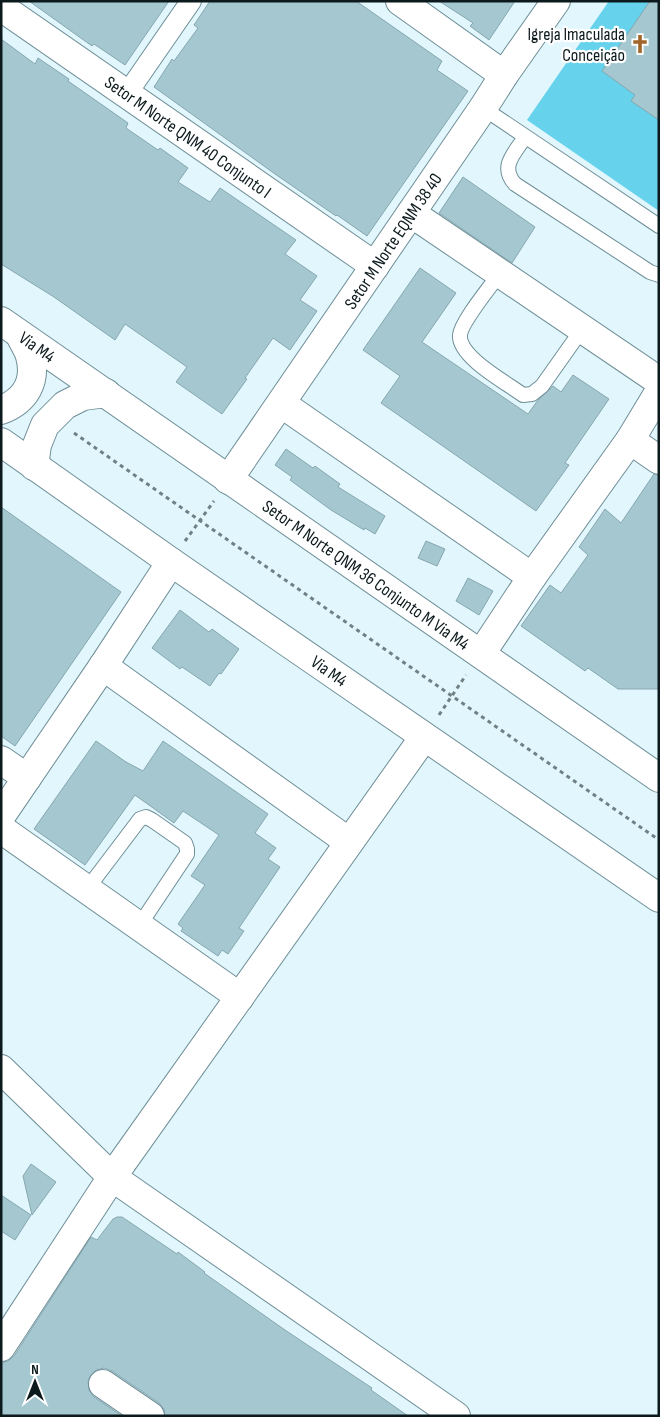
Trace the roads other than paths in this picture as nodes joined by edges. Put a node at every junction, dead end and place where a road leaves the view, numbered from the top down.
1 (191, 1) edge
2 (400, 1) edge
3 (556, 1) edge
4 (1, 7) edge
5 (504, 75) junction
6 (126, 95) junction
7 (483, 108) junction
8 (525, 137) junction
9 (411, 213) junction
10 (659, 226) edge
11 (375, 266) junction
12 (500, 273) junction
13 (659, 275) edge
14 (11, 328) edge
15 (583, 328) junction
16 (73, 372) joint
17 (659, 380) edge
18 (659, 392) edge
19 (106, 393) junction
20 (282, 404) junction
21 (1, 410) edge
22 (630, 440) junction
23 (1, 442) edge
24 (659, 460) edge
25 (34, 466) junction
26 (228, 480) junction
27 (171, 562) junction
28 (532, 577) junction
29 (481, 654) junction
30 (103, 666) junction
31 (424, 737) junction
32 (1, 760) edge
33 (27, 778) junction
34 (659, 778) edge
35 (1, 816) edge
36 (1, 829) edge
37 (349, 842) junction
38 (87, 889) junction
39 (659, 898) edge
40 (139, 926) junction
41 (240, 997) junction
42 (1, 1069) edge
43 (112, 1177) junction
44 (1, 1346) edge
45 (103, 1384) dead end
46 (150, 1416) edge
47 (456, 1416) edge

1 - 6 street
2 - 5 street
3 - 5 street, Setor M Norte EQNM 38 40
4 - 6 street, Setor M Norte QNM 40 Conjunto I
5 - 7 street, Setor M Norte EQNM 38 40
6 - 11 street, Setor M Norte QNM 40 Conjunto I
7 - 8 lane
7 - 9 street, Setor M Norte EQNM 38 40
8 - 10 lane
8 - 13 lane
9 - 11 street, Setor M Norte EQNM 38 40
9 - 12 street
11 - 20 street, Setor M Norte EQNM 38 40
12 - 15 street
12 - 15 lane
14 - 16 street, Via M4
14 - 21 street
15 - 17 street
16 - 19 street, Setor M Norte QNM 36 Conjunto M Via M4
18 - 22 street
19 - 25 street
19 - 26 street, Setor M Norte QNM 36 Conjunto M Via M4
20 - 26 street, Setor M Norte EQNM 38 40
20 - 28 street
22 - 24 street
22 - 28 street
23 - 25 street, Via M4
25 - 27 street, Via M4
26 - 29 street, Setor M Norte QNM 36 Conjunto M Via M4
27 - 30 street
27 - 31 street, Via M4
28 - 29 street
29 - 34 street, Setor M Norte QNM 36 Conjunto M Via M4
30 - 33 street
30 - 37 street
31 - 37 street
31 - 39 street, Via M4
32 - 33 street
33 - 35 street
36 - 38 street
37 - 41 street
38 - 40 street
38 - 40 lane
40 - 41 street
41 - 43 street
42 - 43 street
43 - 44 street
43 - 47 street
45 - 46 street

